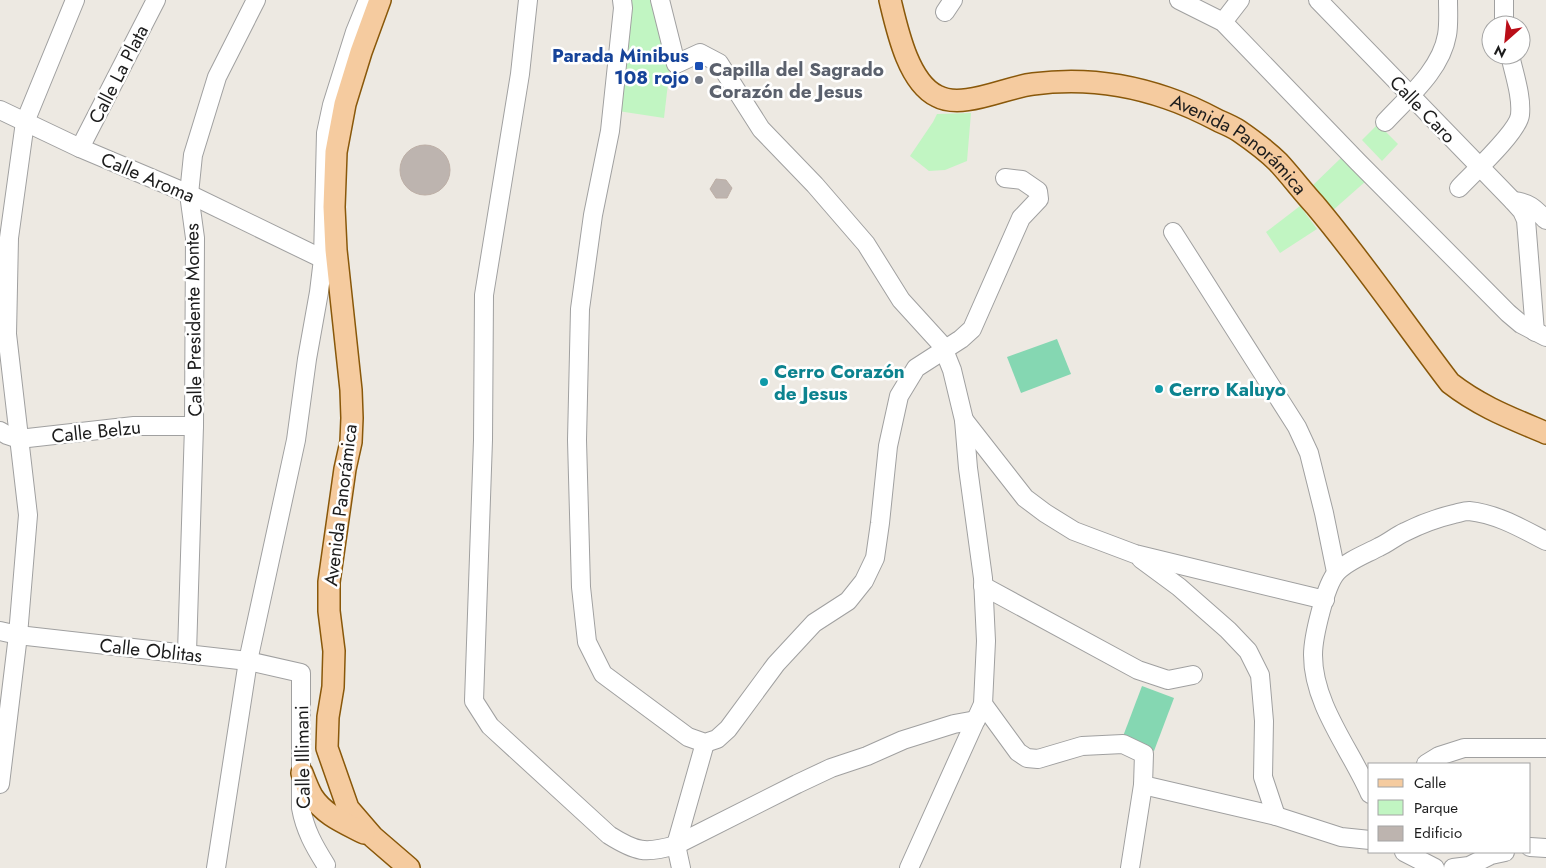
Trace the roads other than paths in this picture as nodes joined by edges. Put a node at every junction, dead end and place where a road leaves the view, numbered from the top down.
1 (75, 0) edge
2 (156, 0) edge
3 (256, 0) edge
4 (368, 0) edge
5 (380, 0) edge
6 (528, 0) edge
7 (622, 0) edge
8 (660, 0) edge
9 (890, 0) edge
10 (1179, 0) edge
11 (1240, 0) edge
12 (1318, 0) edge
13 (1448, 0) edge
14 (1504, 0) edge
15 (1504, 15) edge
16 (1223, 22) junction
17 (1512, 65) edge
18 (1410, 95) junction
19 (0, 110) edge
20 (25, 122) junction
21 (1385, 122) dead end
22 (80, 148) junction
23 (330, 151) junction
24 (1479, 167) junction
25 (1006, 178) dead end
26 (1458, 188) dead end
27 (189, 194) junction
28 (1539, 214) edge
29 (1173, 232) dead end
30 (323, 259) junction
31 (1540, 335) edge
32 (944, 350) junction
33 (964, 420) junction
34 (194, 426) junction
35 (0, 432) edge
36 (1546, 433) edge
37 (19, 439) junction
38 (1546, 541) edge
39 (1135, 554) junction
40 (1336, 572) junction
41 (983, 586) junction
42 (1325, 600) junction
43 (0, 631) edge
44 (18, 635) junction
45 (187, 653) junction
46 (248, 661) junction
47 (301, 673) joint
48 (1193, 675) dead end
49 (983, 704) junction
50 (976, 720) junction
51 (705, 743) junction
52 (1546, 748) edge
53 (1428, 763) edge
54 (302, 774) junction
55 (0, 784) edge
56 (1142, 785) junction
57 (1368, 789) edge
58 (345, 814) junction
59 (1276, 816) junction
60 (1368, 840) edge
61 (676, 845) junction
62 (1531, 847) edge
63 (1546, 848) edge
64 (1406, 853) edge
65 (1501, 853) edge
66 (327, 867) edge
67 (907, 867) edge
68 (216, 868) edge
69 (409, 868) edge
70 (681, 868) edge
71 (1130, 868) edge
72 (1435, 868) edge
73 (1453, 868) edge

1 - 20 street
2 - 22 street, Calle La Plata
3 - 27 street, Calle Presidente Montes
4 - 23 street
5 - 23 main road, Avenida Panorámica
6 - 61 street
7 - 51 street
8 - 32 street
9 - 36 main road, Avenida Panorámica
10 - 16 street
11 - 16 street
12 - 18 street, Calle Caro
13 - 18 street
14 - 15 street
16 - 31 street
17 - 24 street
18 - 21 street
18 - 24 street, Calle Caro
19 - 20 street, Calle Aroma
20 - 22 street, Calle Aroma
20 - 37 street
22 - 27 street, Calle Aroma
23 - 30 street
23 - 58 main road, Avenida Panorámica
24 - 26 street
24 - 28 street, Calle Caro
25 - 32 street
27 - 30 street, Calle Aroma
27 - 34 street, Calle Presidente Montes
28 - 31 street
29 - 40 street
30 - 46 street
32 - 33 street
32 - 51 street
33 - 39 street
33 - 41 street
34 - 37 street, Calle Belzu
34 - 45 street, Calle Presidente Montes
35 - 37 street, Calle Belzu
37 - 44 street
38 - 40 street
39 - 42 street
39 - 59 street
40 - 42 street
41 - 48 street
41 - 49 street
42 - 57 street
43 - 44 street, Calle Oblitas
44 - 45 street, Calle Oblitas
44 - 55 street
45 - 46 street, Calle Oblitas
46 - 47 street, Calle Oblitas
46 - 68 street
47 - 54 street, Calle Illimani
49 - 50 street
49 - 56 street
50 - 61 street
50 - 67 street
51 - 61 street
52 - 53 street
54 - 58 main road
54 - 66 street, Calle Illimani
56 - 59 street
56 - 71 street
58 - 69 main road
59 - 60 street
61 - 70 street
62 - 63 street
64 - 72 street
65 - 73 street

